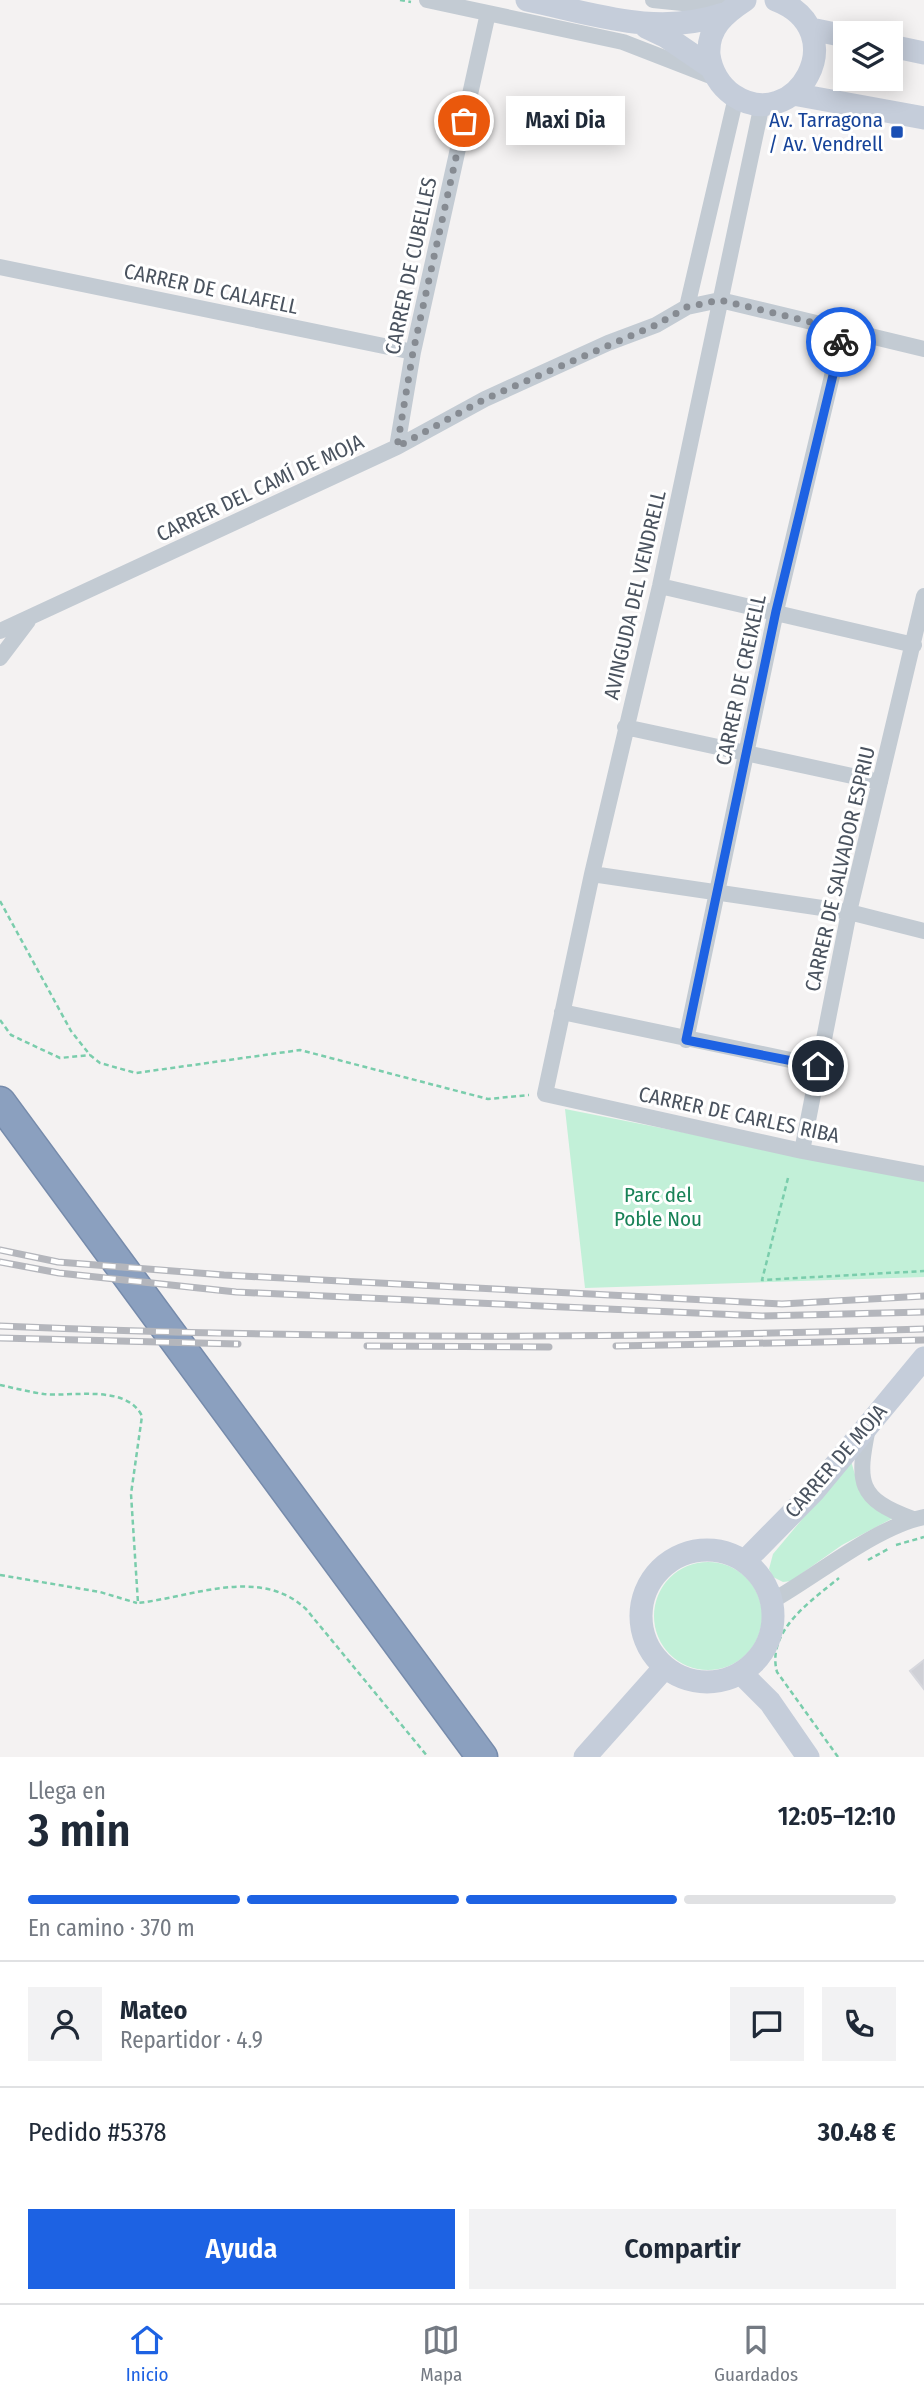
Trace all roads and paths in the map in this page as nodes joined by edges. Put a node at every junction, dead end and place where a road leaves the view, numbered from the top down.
1 (427, 0) edge
2 (527, 0) edge
3 (653, 0) edge
4 (787, 3) edge
5 (738, 5) edge
6 (488, 13) junction
7 (626, 21) junction
8 (811, 29) junction
9 (833, 34) edge
10 (903, 49) edge
11 (924, 53) edge
12 (715, 73) junction
13 (793, 94) junction
14 (736, 97) junction
15 (762, 104) junction
16 (924, 118) edge
17 (0, 267) edge
18 (720, 300) junction
19 (687, 307) junction
20 (844, 330) junction
21 (924, 349) edge
22 (413, 352) junction
23 (397, 447) junction
24 (660, 586) junction
25 (924, 596) edge
26 (776, 611) junction
27 (31, 617) junction
28 (0, 631) edge
29 (914, 645) junction
30 (0, 658) edge
31 (625, 727) junction
32 (747, 753) junction
33 (880, 782) junction
34 (592, 874) junction
35 (718, 892) junction
36 (0, 901) edge
37 (849, 912) junction
38 (924, 932) edge
39 (562, 1012) junction
40 (0, 1020) edge
41 (686, 1040) junction
42 (90, 1055) junction
43 (818, 1066) junction
44 (545, 1094) junction
45 (0, 1102) edge
46 (802, 1151) junction
47 (924, 1174) edge
48 (788, 1178) dead end
49 (924, 1271) edge
50 (919, 1364) edge
51 (0, 1385) edge
52 (869, 1423) junction
53 (918, 1518) edge
54 (924, 1537) edge
55 (745, 1561) junction
56 (864, 1562) dead end
57 (844, 1573) dead end
58 (0, 1575) edge
59 (772, 1601) junction
60 (138, 1603) junction
61 (665, 1667) junction
62 (741, 1673) junction
63 (428, 1757) edge
64 (482, 1757) edge
65 (585, 1757) edge
66 (808, 1757) edge
67 (838, 1757) edge

1 - 6 street
2 - 7 street
3 - 5 street
4 - 8 street
5 - 7 street
5 - 12 street
6 - 12 street
6 - 22 street, CARRER DE CUBELLES
7 - 12 street
8 - 9 street
8 - 13 street
10 - 11 street
12 - 14 street
13 - 15 street
13 - 16 street
14 - 15 street
14 - 19 street
15 - 18 street, AVINGUDA DEL VENDRELL
17 - 22 street, CARRER DE CALAFELL
18 - 19 street, CARRER DEL CAMÍ DE MOJA
18 - 20 street
18 - 24 street, AVINGUDA DEL VENDRELL
19 - 23 street, CARRER DEL CAMÍ DE MOJA
20 - 21 street
20 - 26 street, CARRER DE CREIXELL
22 - 23 street, CARRER DE CUBELLES
23 - 27 street, CARRER DEL CAMÍ DE MOJA
24 - 26 street
24 - 31 street, AVINGUDA DEL VENDRELL
25 - 29 street, CARRER DE SALVADOR ESPRIU
26 - 29 street
26 - 32 street, CARRER DE CREIXELL
27 - 28 street, CARRER DEL CAMÍ DE MOJA
27 - 30 street
29 - 33 street, CARRER DE SALVADOR ESPRIU
31 - 32 street
31 - 34 street, AVINGUDA DEL VENDRELL
32 - 33 street
32 - 35 street, CARRER DE CREIXELL
33 - 37 street, CARRER DE SALVADOR ESPRIU
34 - 35 street
34 - 39 street, AVINGUDA DEL VENDRELL
35 - 37 street
35 - 41 street, CARRER DE CREIXELL
36 - 42 path
37 - 38 street
37 - 43 street, CARRER DE SALVADOR ESPRIU
39 - 41 street
39 - 44 street, AVINGUDA DEL VENDRELL
40 - 42 path
41 - 43 street
42 - 44 path
43 - 46 street, CARRER DE SALVADOR ESPRIU
44 - 46 street, CARRER DE CARLES RIBA
45 - 64 highway
46 - 47 street, CARRER DE CARLES RIBA
48 - 49 path
50 - 52 street, CARRER DE MOJA
51 - 60 path
52 - 53 street
52 - 55 street, CARRER DE MOJA
53 - 59 street
54 - 56 path
55 - 59 street
55 - 61 street
57 - 67 path
58 - 60 path
59 - 62 street
60 - 63 path
61 - 62 street
61 - 65 street
62 - 66 street

